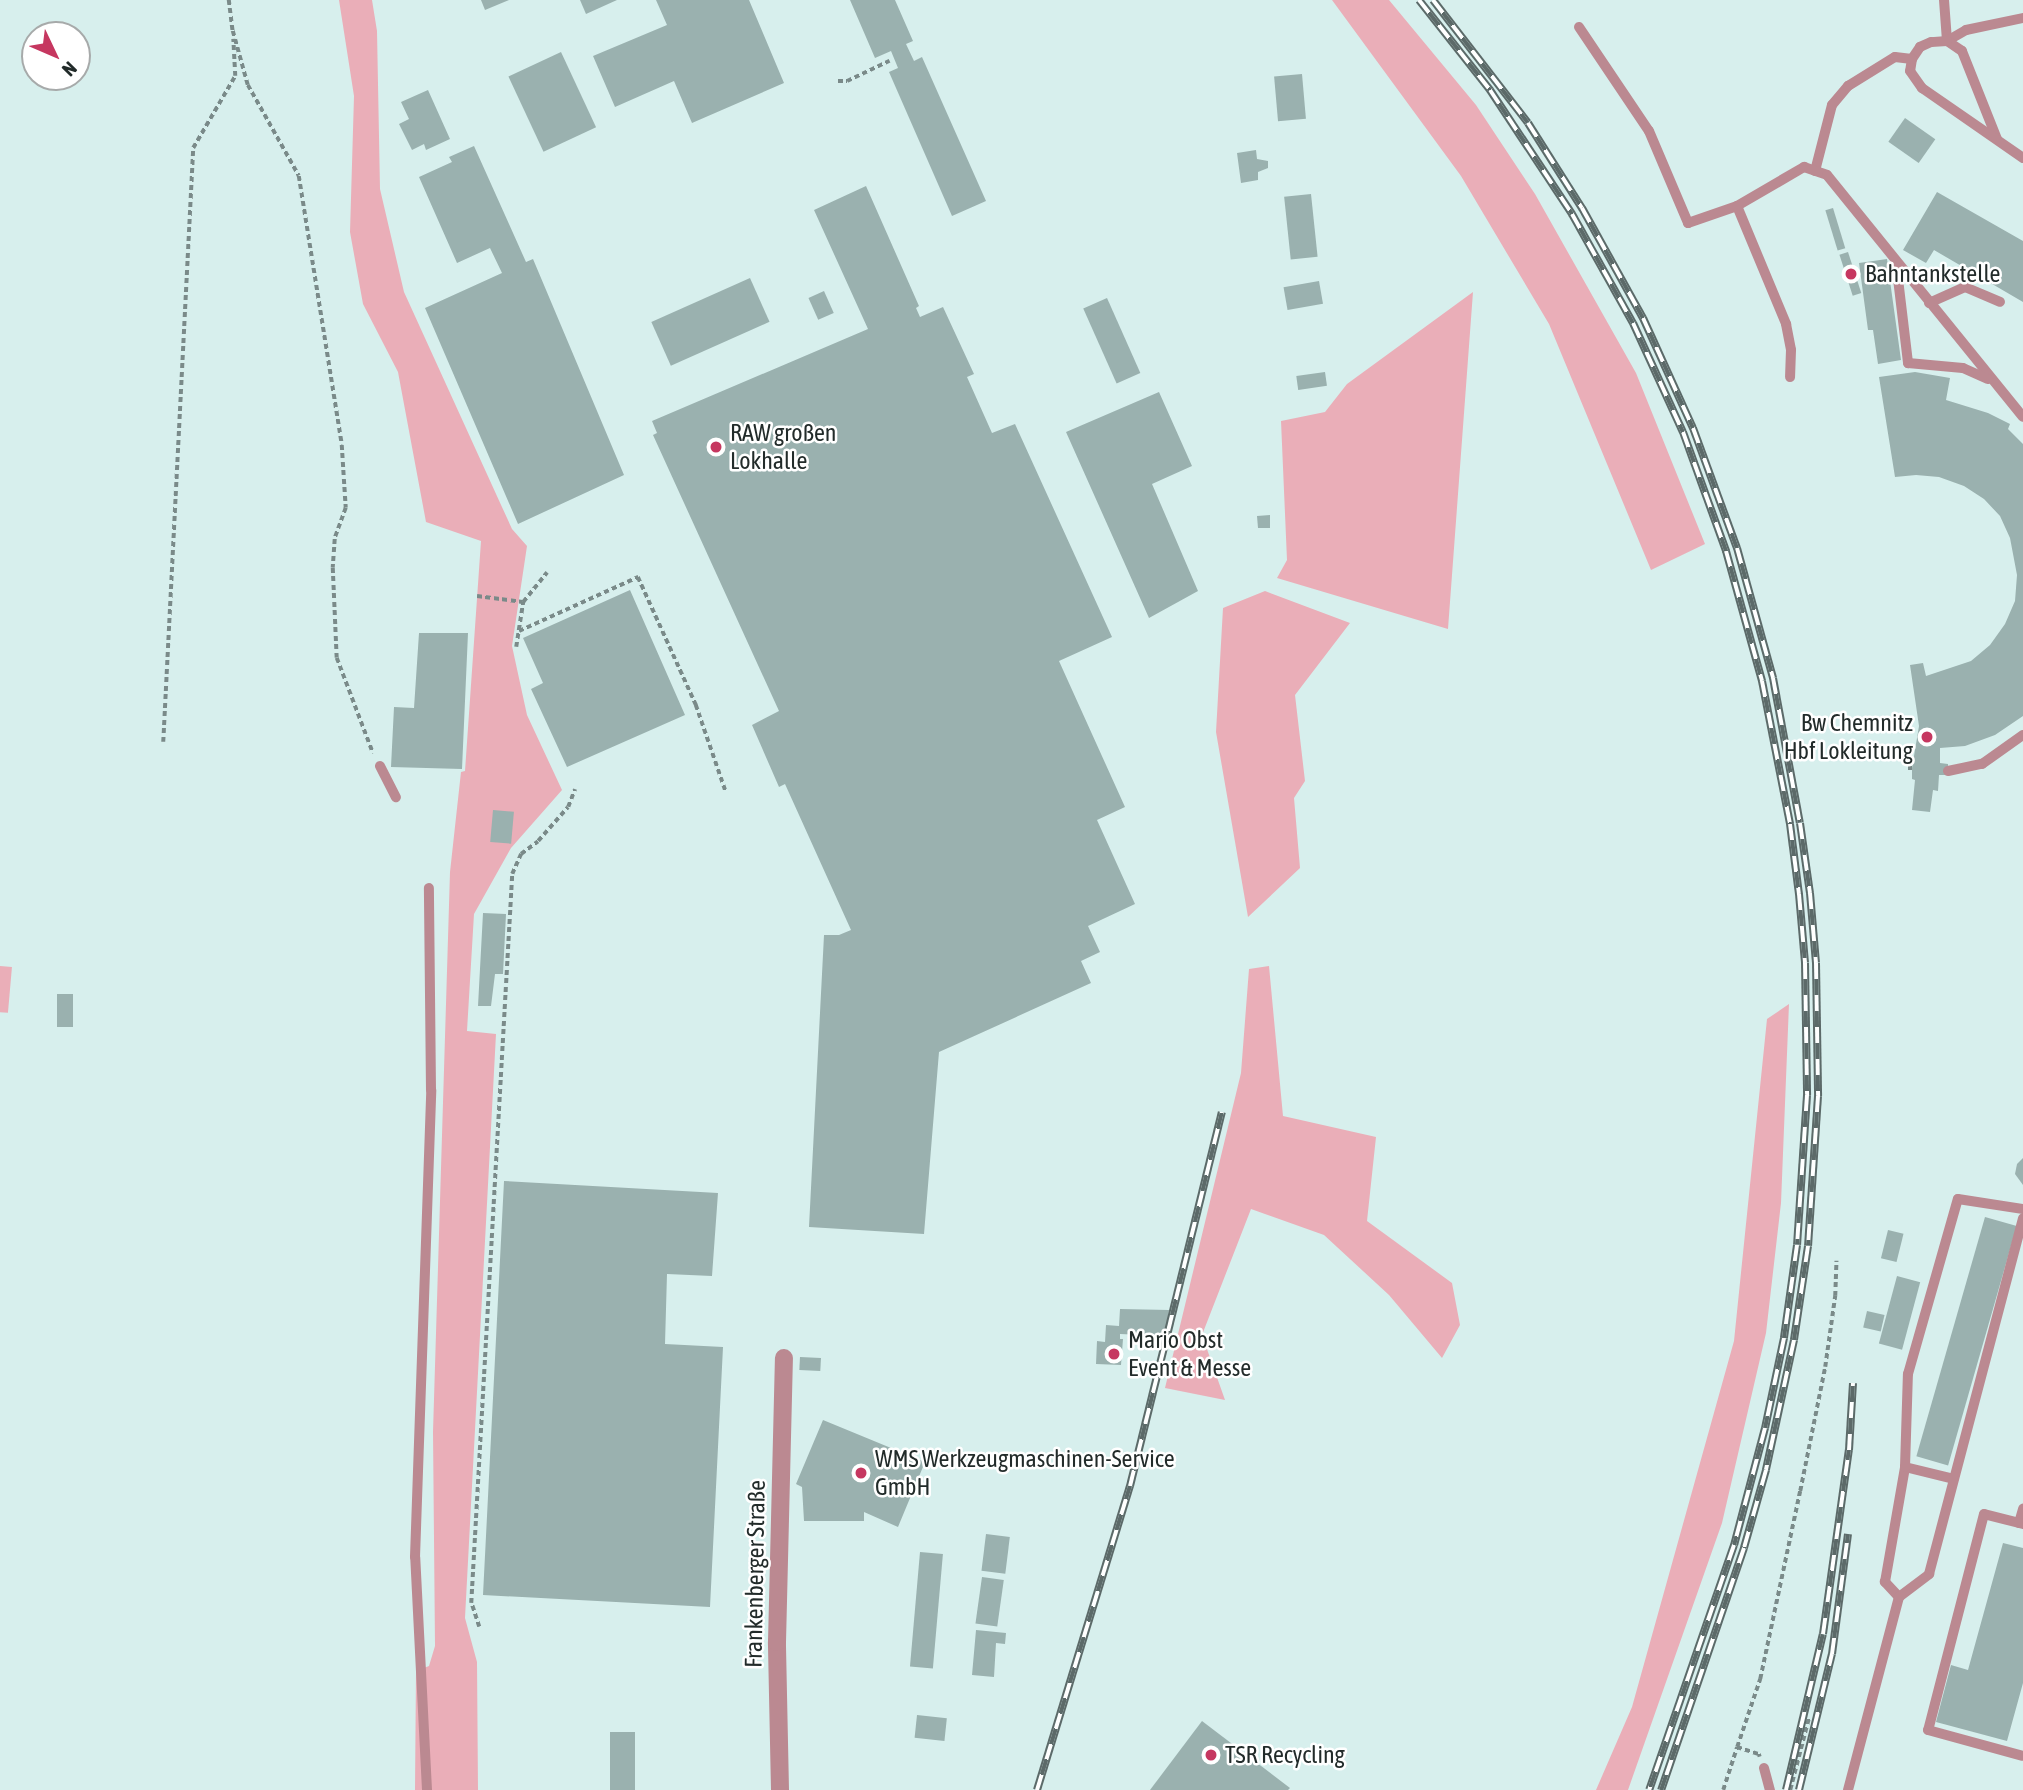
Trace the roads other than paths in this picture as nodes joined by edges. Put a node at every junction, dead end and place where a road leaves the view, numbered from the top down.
1 (1944, 0) edge
2 (2023, 18) edge
3 (1579, 27) dead end
4 (1947, 41) junction
5 (1912, 59) junction
6 (1997, 139) junction
7 (2023, 158) edge
8 (1815, 171) junction
9 (1737, 206) junction
10 (1896, 260) junction
11 (2000, 302) dead end
12 (1929, 303) junction
13 (1790, 377) dead end
14 (1992, 381) junction
15 (2023, 417) edge
16 (2023, 735) edge
17 (380, 766) road end
18 (1948, 771) dead end
19 (396, 797) dead end
20 (429, 888) dead end
21 (2023, 1209) edge
22 (2023, 1218) edge
23 (784, 1358) dead end
24 (1905, 1467) junction
25 (1954, 1479) junction
26 (2023, 1509) edge
27 (2021, 1524) edge
28 (1899, 1597) junction
29 (2023, 1756) edge
30 (1763, 1768) road end
31 (427, 1790) edge
32 (780, 1790) edge
33 (1770, 1790) edge
34 (1848, 1790) edge

1 - 4 lane
2 - 4 lane
3 - 9 lane
4 - 5 lane
4 - 6 lane
5 - 6 lane
5 - 8 lane
6 - 7 lane
8 - 9 lane
8 - 10 lane
9 - 13 lane
10 - 12 lane
10 - 14 lane
11 - 12 lane
12 - 14 lane
14 - 15 lane
16 - 18 lane
17 - 19 lane
20 - 31 lane
21 - 24 lane
22 - 25 lane
23 - 32 street, Frankenberger Straße
24 - 25 lane
24 - 28 lane
25 - 28 lane
26 - 27 lane
27 - 29 lane
28 - 34 lane
30 - 33 lane

